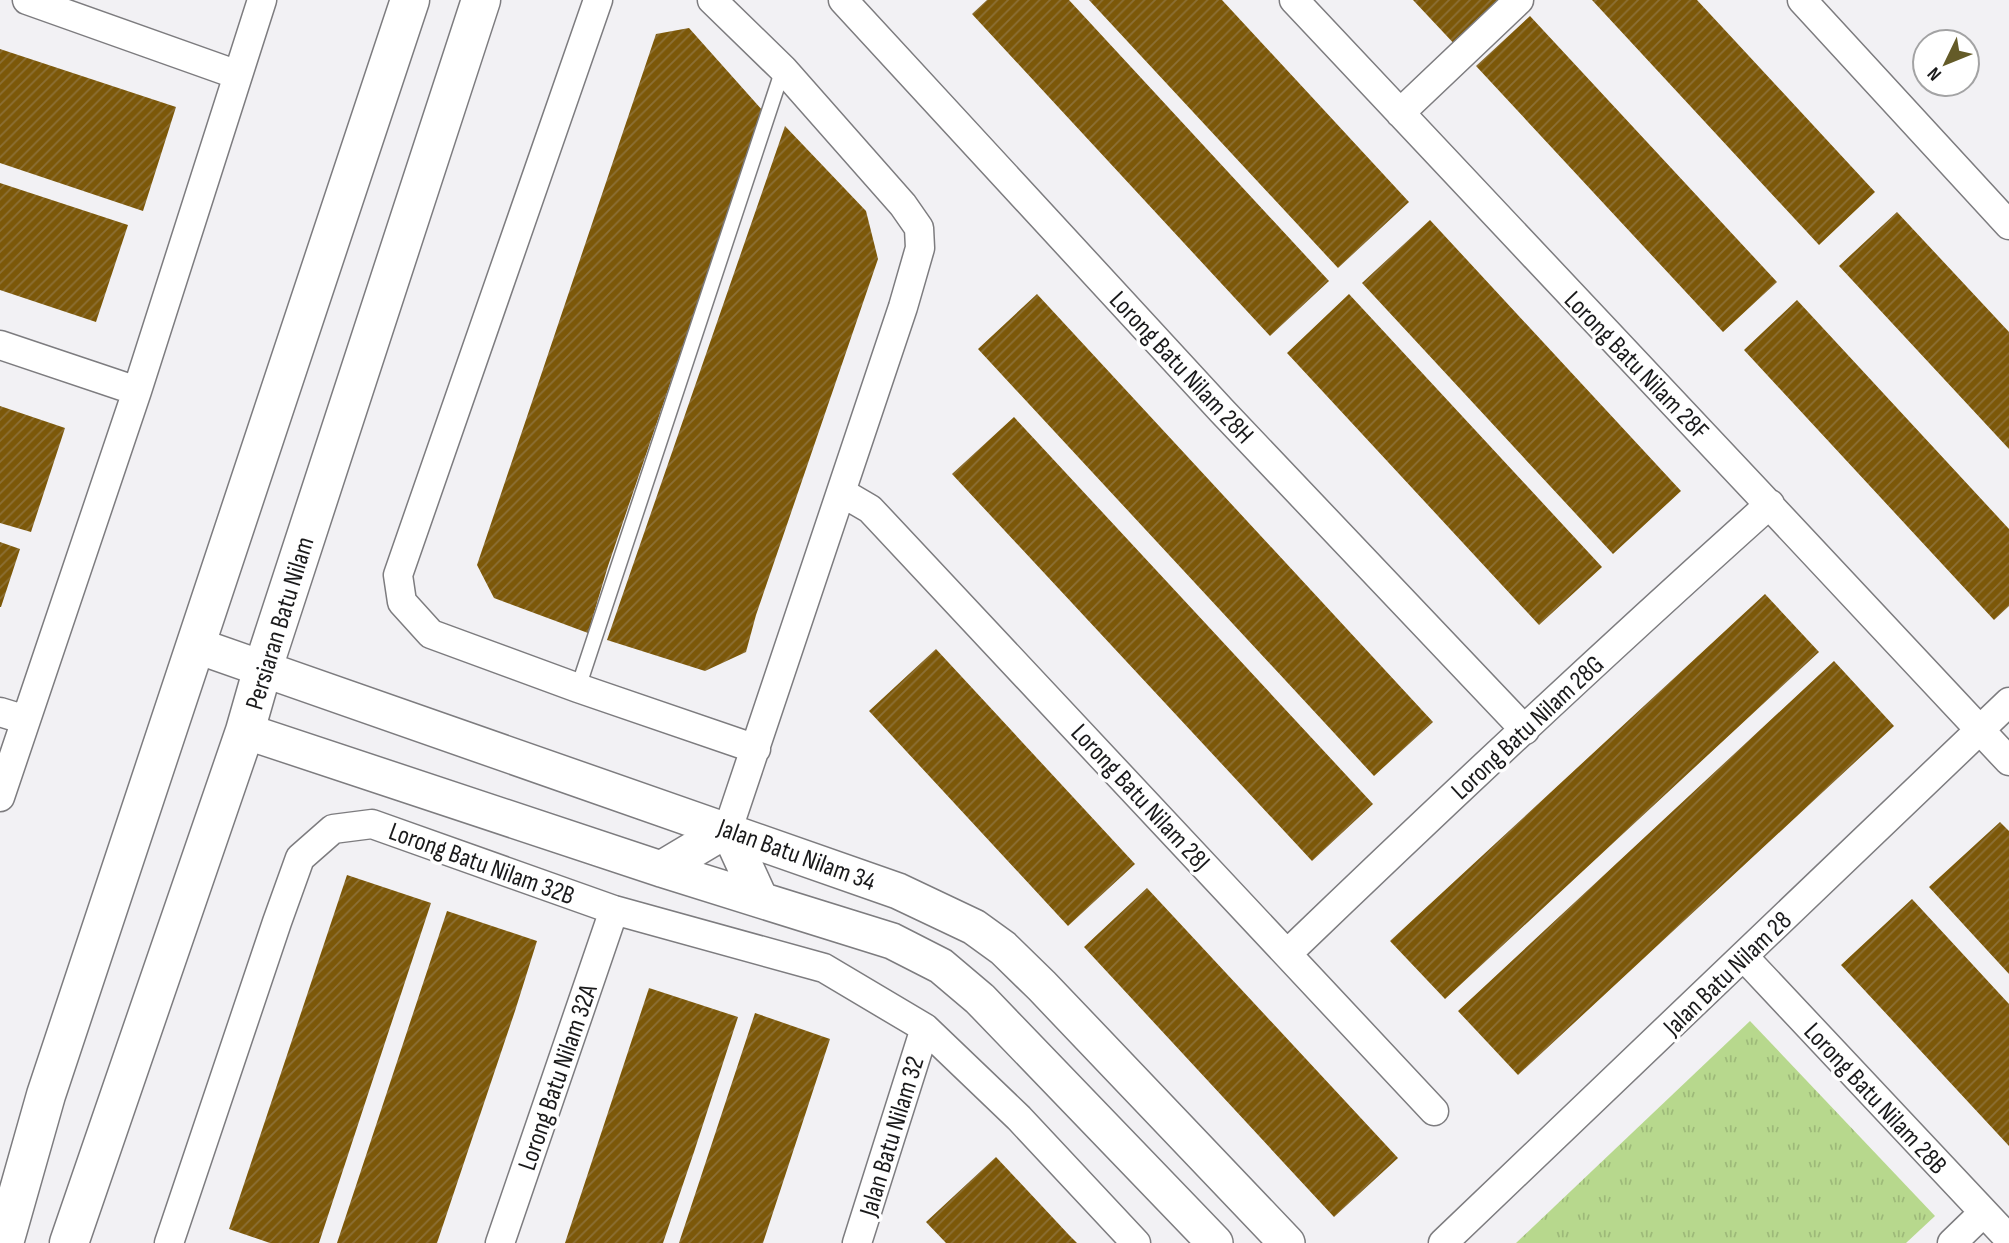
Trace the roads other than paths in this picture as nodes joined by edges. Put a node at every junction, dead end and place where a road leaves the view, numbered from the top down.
1 (27, 0) edge
2 (262, 0) edge
3 (410, 0) edge
4 (481, 0) edge
5 (598, 0) edge
6 (712, 0) edge
7 (843, 0) edge
8 (1294, 0) edge
9 (1519, 0) edge
10 (1802, 0) edge
11 (783, 69) junction
12 (238, 75) junction
13 (1400, 113) junction
14 (2009, 225) edge
15 (0, 345) edge
16 (137, 391) junction
17 (841, 492) junction
18 (1770, 504) junction
19 (195, 645) junction
20 (263, 668) junction
21 (578, 688) junction
22 (2009, 702) edge
23 (13, 716) edge
24 (1525, 730) junction
25 (1980, 730) junction
26 (246, 731) junction
27 (756, 749) junction
28 (2009, 761) edge
29 (0, 797) edge
30 (728, 829) junction
31 (661, 869) junction
32 (760, 899) junction
33 (614, 911) junction
34 (1288, 953) junction
35 (1744, 957) junction
36 (925, 1028) junction
37 (1434, 1111) dead end
38 (1983, 1213) junction
39 (2009, 1239) edge
40 (4, 1243) edge
41 (69, 1243) edge
42 (169, 1243) edge
43 (500, 1243) edge
44 (857, 1243) edge
45 (1136, 1243) edge
46 (1215, 1243) edge
47 (1287, 1243) edge
48 (1443, 1243) edge
49 (1952, 1243) edge

1 - 12 street
2 - 12 street
3 - 19 main road
4 - 20 main road, Persiaran Batu Nilam
5 - 21 street
6 - 11 street
7 - 24 street, Lorong Batu Nilam 28H
8 - 13 street, Lorong Batu Nilam 28F
9 - 13 street
10 - 14 street
11 - 17 street
11 - 21 lane
12 - 16 street
13 - 18 street, Lorong Batu Nilam 28F
15 - 16 street
16 - 23 street
17 - 27 street
17 - 34 street, Lorong Batu Nilam 28J
18 - 24 street, Lorong Batu Nilam 28G
18 - 25 street, Lorong Batu Nilam 28F
19 - 20 street, Jalan Batu Nilam 34
19 - 40 main road
20 - 26 main road, Persiaran Batu Nilam
20 - 30 street, Jalan Batu Nilam 34
21 - 27 street
22 - 25 street, Jalan Batu Nilam 28
23 - 29 street
24 - 34 street, Lorong Batu Nilam 28G
25 - 28 street, Lorong Batu Nilam 28F
25 - 35 street, Jalan Batu Nilam 28
26 - 31 street, Jalan Batu Nilam 34
26 - 41 main road, Persiaran Batu Nilam
27 - 30 street
30 - 31 street
30 - 32 street
30 - 47 street, Jalan Batu Nilam 34
31 - 32 street, Jalan Batu Nilam 34
32 - 46 street, Jalan Batu Nilam 34
33 - 36 street, Lorong Batu Nilam 32B
33 - 42 street, Lorong Batu Nilam 32B
33 - 43 street, Lorong Batu Nilam 32A
34 - 37 street, Lorong Batu Nilam 28J
35 - 38 street, Lorong Batu Nilam 28B
35 - 48 street, Jalan Batu Nilam 28
36 - 44 street, Jalan Batu Nilam 32
36 - 45 street, Lorong Batu Nilam 32B
38 - 39 street, Lorong Batu Nilam 28B
38 - 49 street

